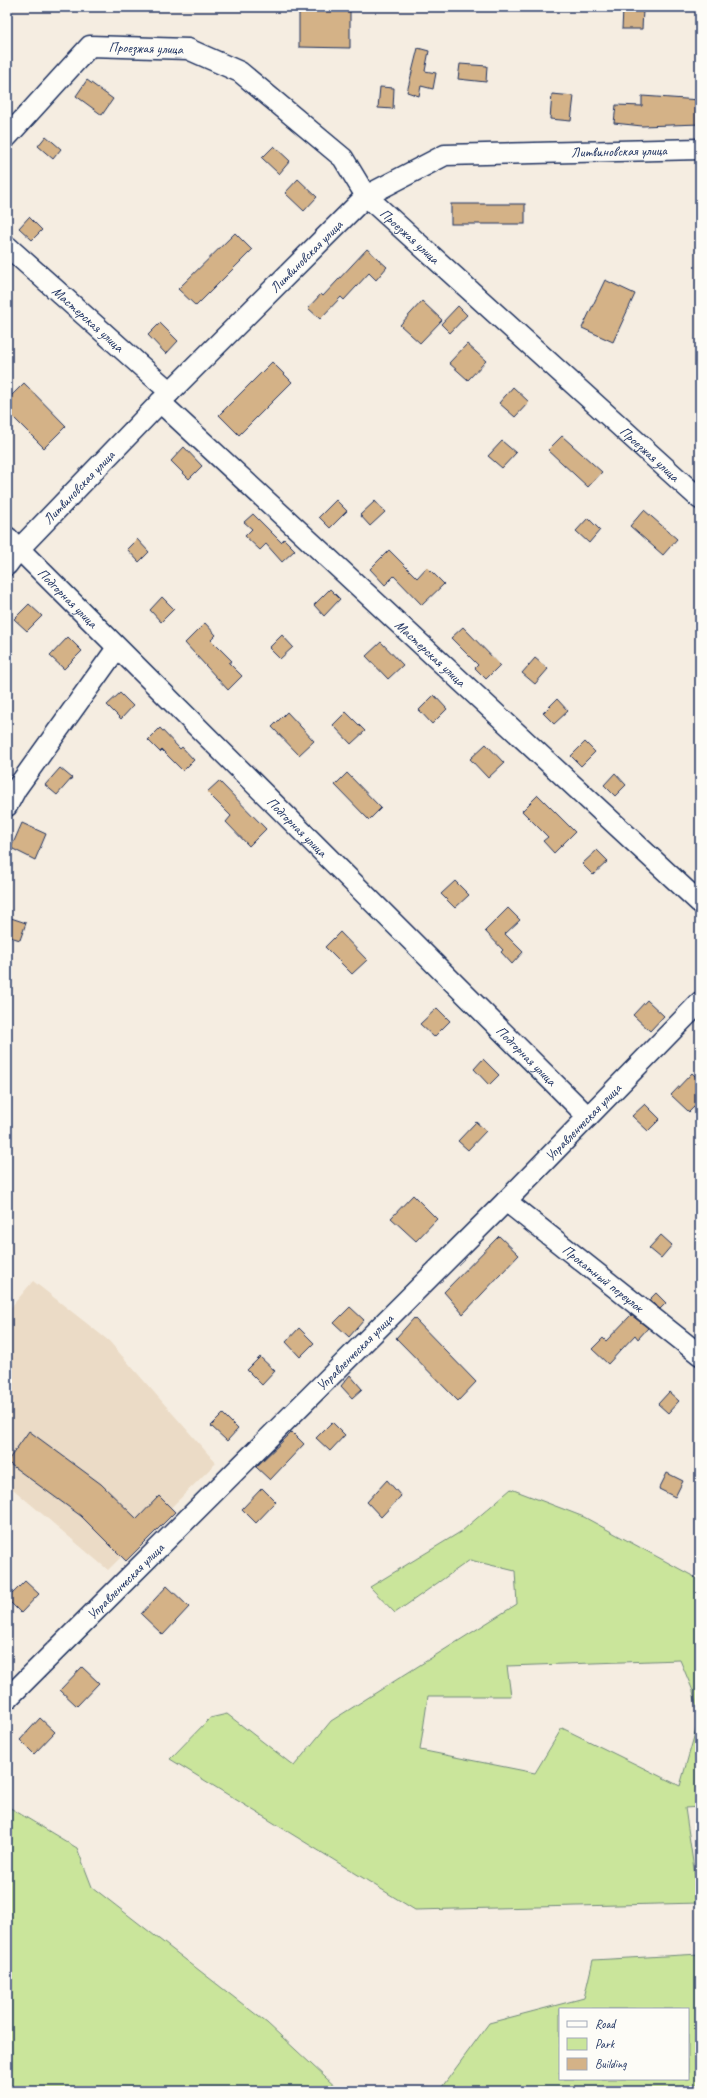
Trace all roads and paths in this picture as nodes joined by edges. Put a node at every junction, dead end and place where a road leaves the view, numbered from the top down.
1 (7, 137) edge
2 (700, 149) edge
3 (366, 196) junction
4 (7, 246) edge
5 (165, 397) junction
6 (700, 499) edge
7 (13, 543) edge
8 (7, 565) edge
9 (117, 648) junction
10 (7, 806) edge
11 (700, 903) edge
12 (700, 1002) edge
13 (588, 1117) junction
14 (506, 1201) junction
15 (700, 1355) edge
16 (7, 1700) edge

1 - 3 street, Проезжая улица
2 - 3 street, Литвиновская улица
3 - 5 street, Литвиновская улица
3 - 6 street, Проезжая улица
4 - 5 street, Мастерская улица
5 - 7 street, Литвиновская улица
5 - 11 street, Мастерская улица
7 - 8 street, Литвиновская улица
7 - 9 street, Подгорная улица
9 - 10 street
9 - 13 street, Подгорная улица
12 - 13 street, Управленческая улица
13 - 14 street, Управленческая улица
14 - 15 street, Прокатный переулок
14 - 16 street, Управленческая улица

